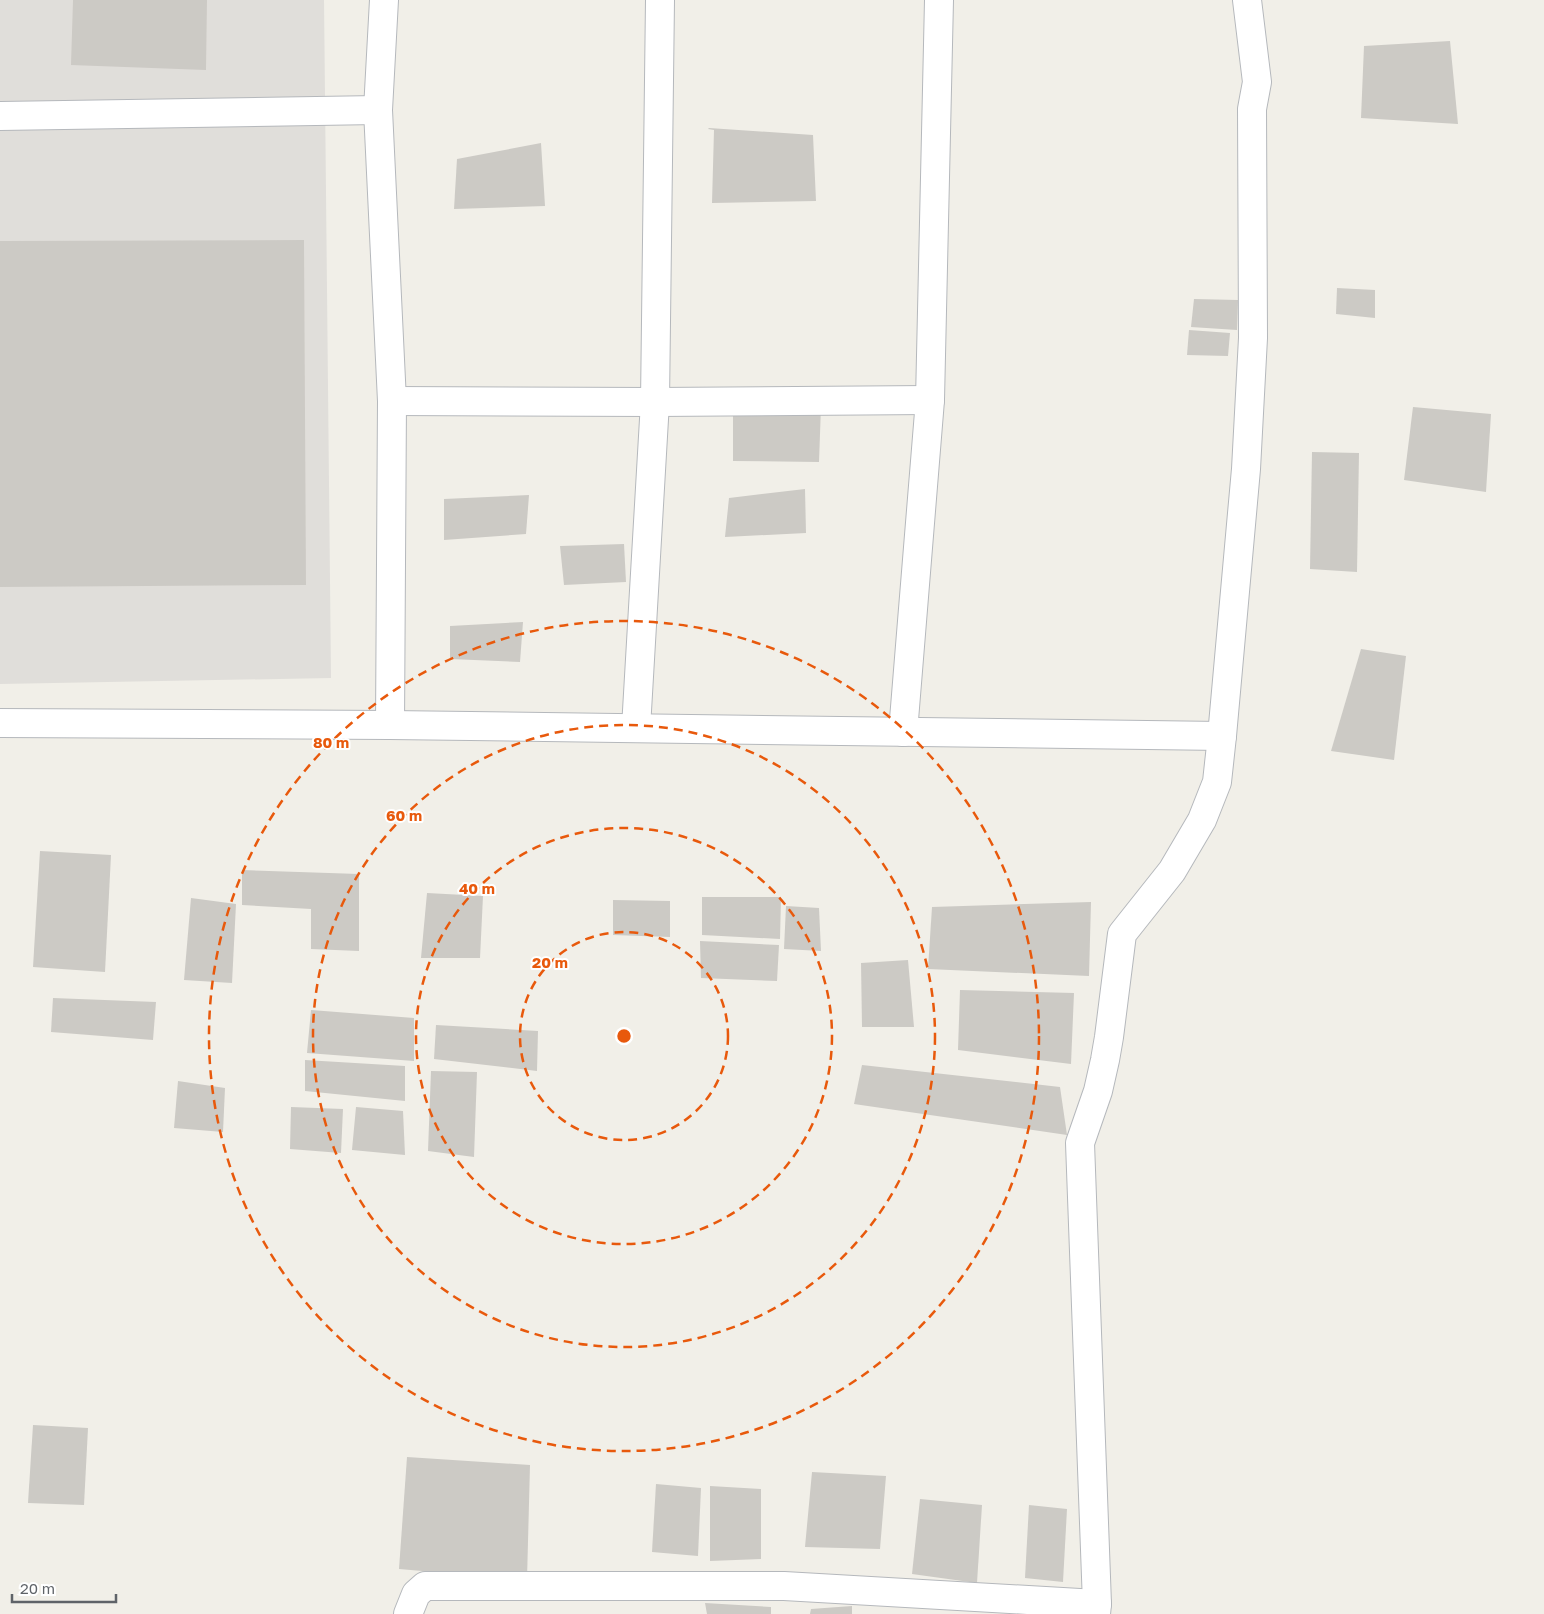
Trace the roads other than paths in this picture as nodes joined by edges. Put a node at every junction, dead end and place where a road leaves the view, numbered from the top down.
1 (384, 0) edge
2 (660, 0) edge
3 (939, 0) edge
4 (1247, 0) edge
5 (378, 110) junction
6 (0, 116) edge
7 (930, 400) junction
8 (392, 401) junction
9 (655, 402) junction
10 (0, 723) edge
11 (390, 725) junction
12 (636, 728) junction
13 (903, 732) junction
14 (1222, 736) junction
15 (1096, 1609) edge
16 (408, 1614) edge

1 - 5 street
2 - 9 street
3 - 7 street
4 - 14 street
5 - 6 street
5 - 8 street
7 - 9 street
7 - 13 street
8 - 9 street
8 - 11 street
9 - 12 street
10 - 11 street
11 - 12 street
12 - 13 street
13 - 14 street
14 - 15 street
15 - 16 street

